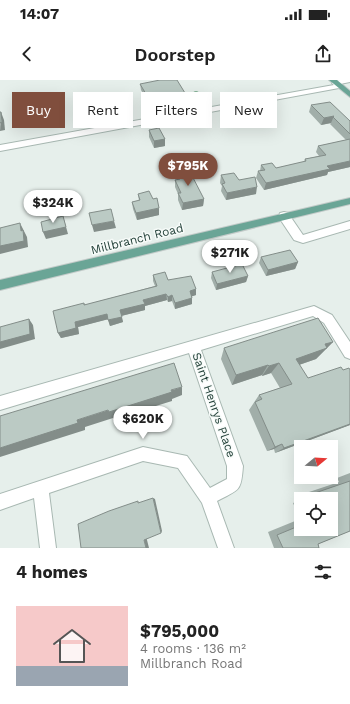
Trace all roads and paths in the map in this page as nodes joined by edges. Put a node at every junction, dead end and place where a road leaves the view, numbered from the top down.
1 (350, 80) edge
2 (336, 83) edge
3 (350, 95) edge
4 (0, 148) edge
5 (350, 201) edge
6 (284, 216) junction
7 (350, 225) edge
8 (0, 285) edge
9 (193, 346) junction
10 (350, 354) edge
11 (0, 403) edge
12 (41, 488) junction
13 (208, 498) junction
14 (0, 502) edge
15 (48, 548) edge
16 (226, 548) edge

1 - 2 street
2 - 3 main road
2 - 4 street
5 - 6 main road, Millbranch Road
6 - 7 street
6 - 8 main road, Millbranch Road
9 - 10 street
9 - 11 street
9 - 13 street, Saint Henrys Place
12 - 13 street
12 - 14 street
12 - 15 street
13 - 16 street

